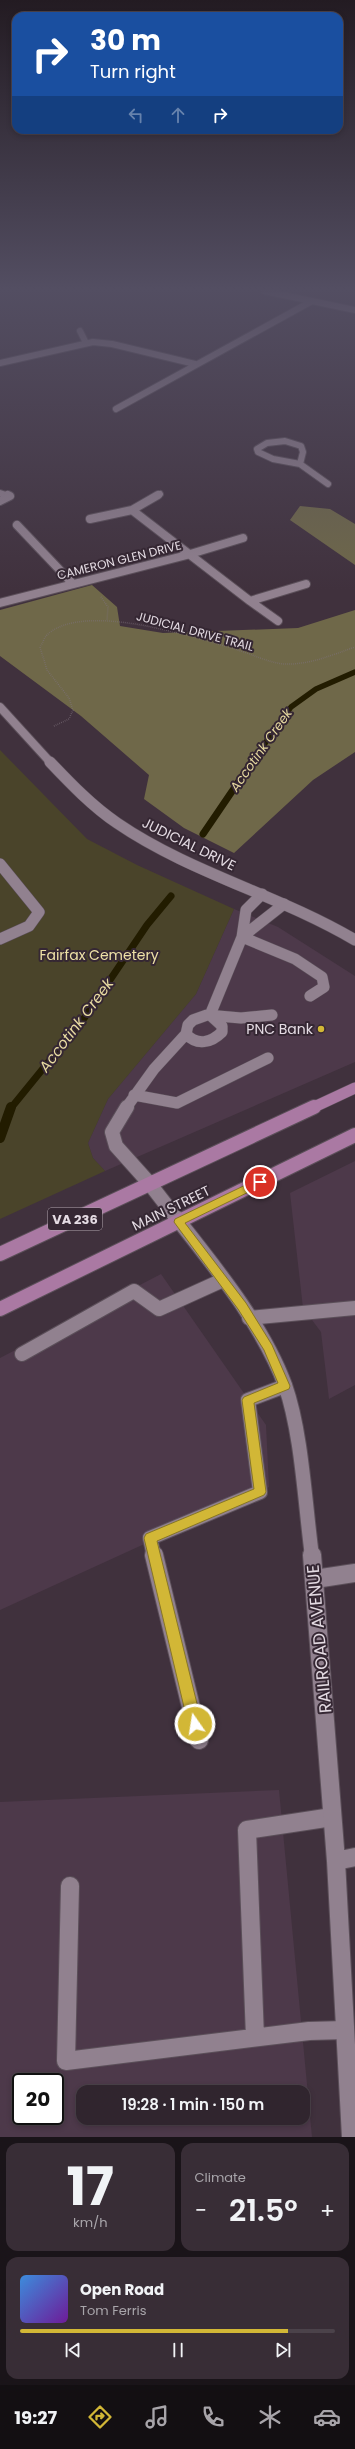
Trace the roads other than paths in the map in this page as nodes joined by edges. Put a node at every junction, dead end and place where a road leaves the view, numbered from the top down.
1 (149, 391) edge
2 (116, 410) dead end
3 (300, 464) junction
4 (328, 484) dead end
5 (0, 493) edge
6 (160, 494) dead end
7 (0, 501) edge
8 (132, 510) junction
9 (90, 519) dead end
10 (17, 525) dead end
11 (243, 538) dead end
12 (187, 555) junction
13 (73, 584) junction
14 (306, 584) dead end
15 (250, 601) junction
16 (0, 603) edge
17 (278, 621) dead end
18 (0, 707) edge
19 (0, 864) edge
20 (262, 894) junction
21 (284, 904) junction
22 (242, 937) junction
23 (0, 939) edge
24 (355, 940) edge
25 (310, 996) dead end
26 (272, 1014) dead end
27 (210, 1015) junction
28 (186, 1034) junction
29 (268, 1058) dead end
30 (355, 1088) edge
31 (134, 1095) junction
32 (355, 1135) edge
33 (150, 1184) junction
34 (179, 1222) junction
35 (0, 1254) edge
36 (223, 1280) junction
37 (355, 1308) edge
38 (0, 1309) edge
39 (249, 1318) junction
40 (22, 1354) dead end
41 (285, 1386) junction
42 (355, 1573) edge
43 (315, 1579) junction
44 (199, 1740) dead end
45 (332, 1817) junction
46 (355, 1857) edge
47 (336, 1861) junction
48 (70, 1886) dead end
49 (345, 2030) junction
50 (256, 2037) junction
51 (351, 2137) edge

1 - 2 street
3 - 3 street
3 - 4 street
5 - 7 street
6 - 8 street
8 - 9 street
8 - 12 street
10 - 13 street
11 - 12 street, CAMERON GLEN DRIVE
12 - 13 street, CAMERON GLEN DRIVE
12 - 15 street
13 - 16 street, CAMERON GLEN DRIVE
14 - 15 street
15 - 17 street
18 - 20 street, JUDICIAL DRIVE
19 - 23 street
20 - 21 street, JUDICIAL DRIVE
20 - 22 street
21 - 22 street
21 - 24 street, JUDICIAL DRIVE
22 - 25 street
22 - 27 street
26 - 27 street
27 - 28 street
27 - 28 street
28 - 31 street, RAILROAD AVENUE
29 - 31 street
30 - 33 main road, VA 236
31 - 33 street, RAILROAD AVENUE
32 - 34 main road, MAIN STREET
33 - 34 street, RAILROAD AVENUE
33 - 35 main road, VA 236
34 - 36 street, RAILROAD AVENUE
34 - 38 main road, MAIN STREET
36 - 39 street, RAILROAD AVENUE
36 - 40 street
37 - 39 street
39 - 41 street, RAILROAD AVENUE
41 - 43 street, RAILROAD AVENUE
41 - 44 street
42 - 43 street
43 - 45 street, RAILROAD AVENUE
45 - 47 street, RAILROAD AVENUE
45 - 50 street
46 - 47 street
47 - 49 street, RAILROAD AVENUE
48 - 50 street
49 - 50 street
49 - 51 street, RAILROAD AVENUE

